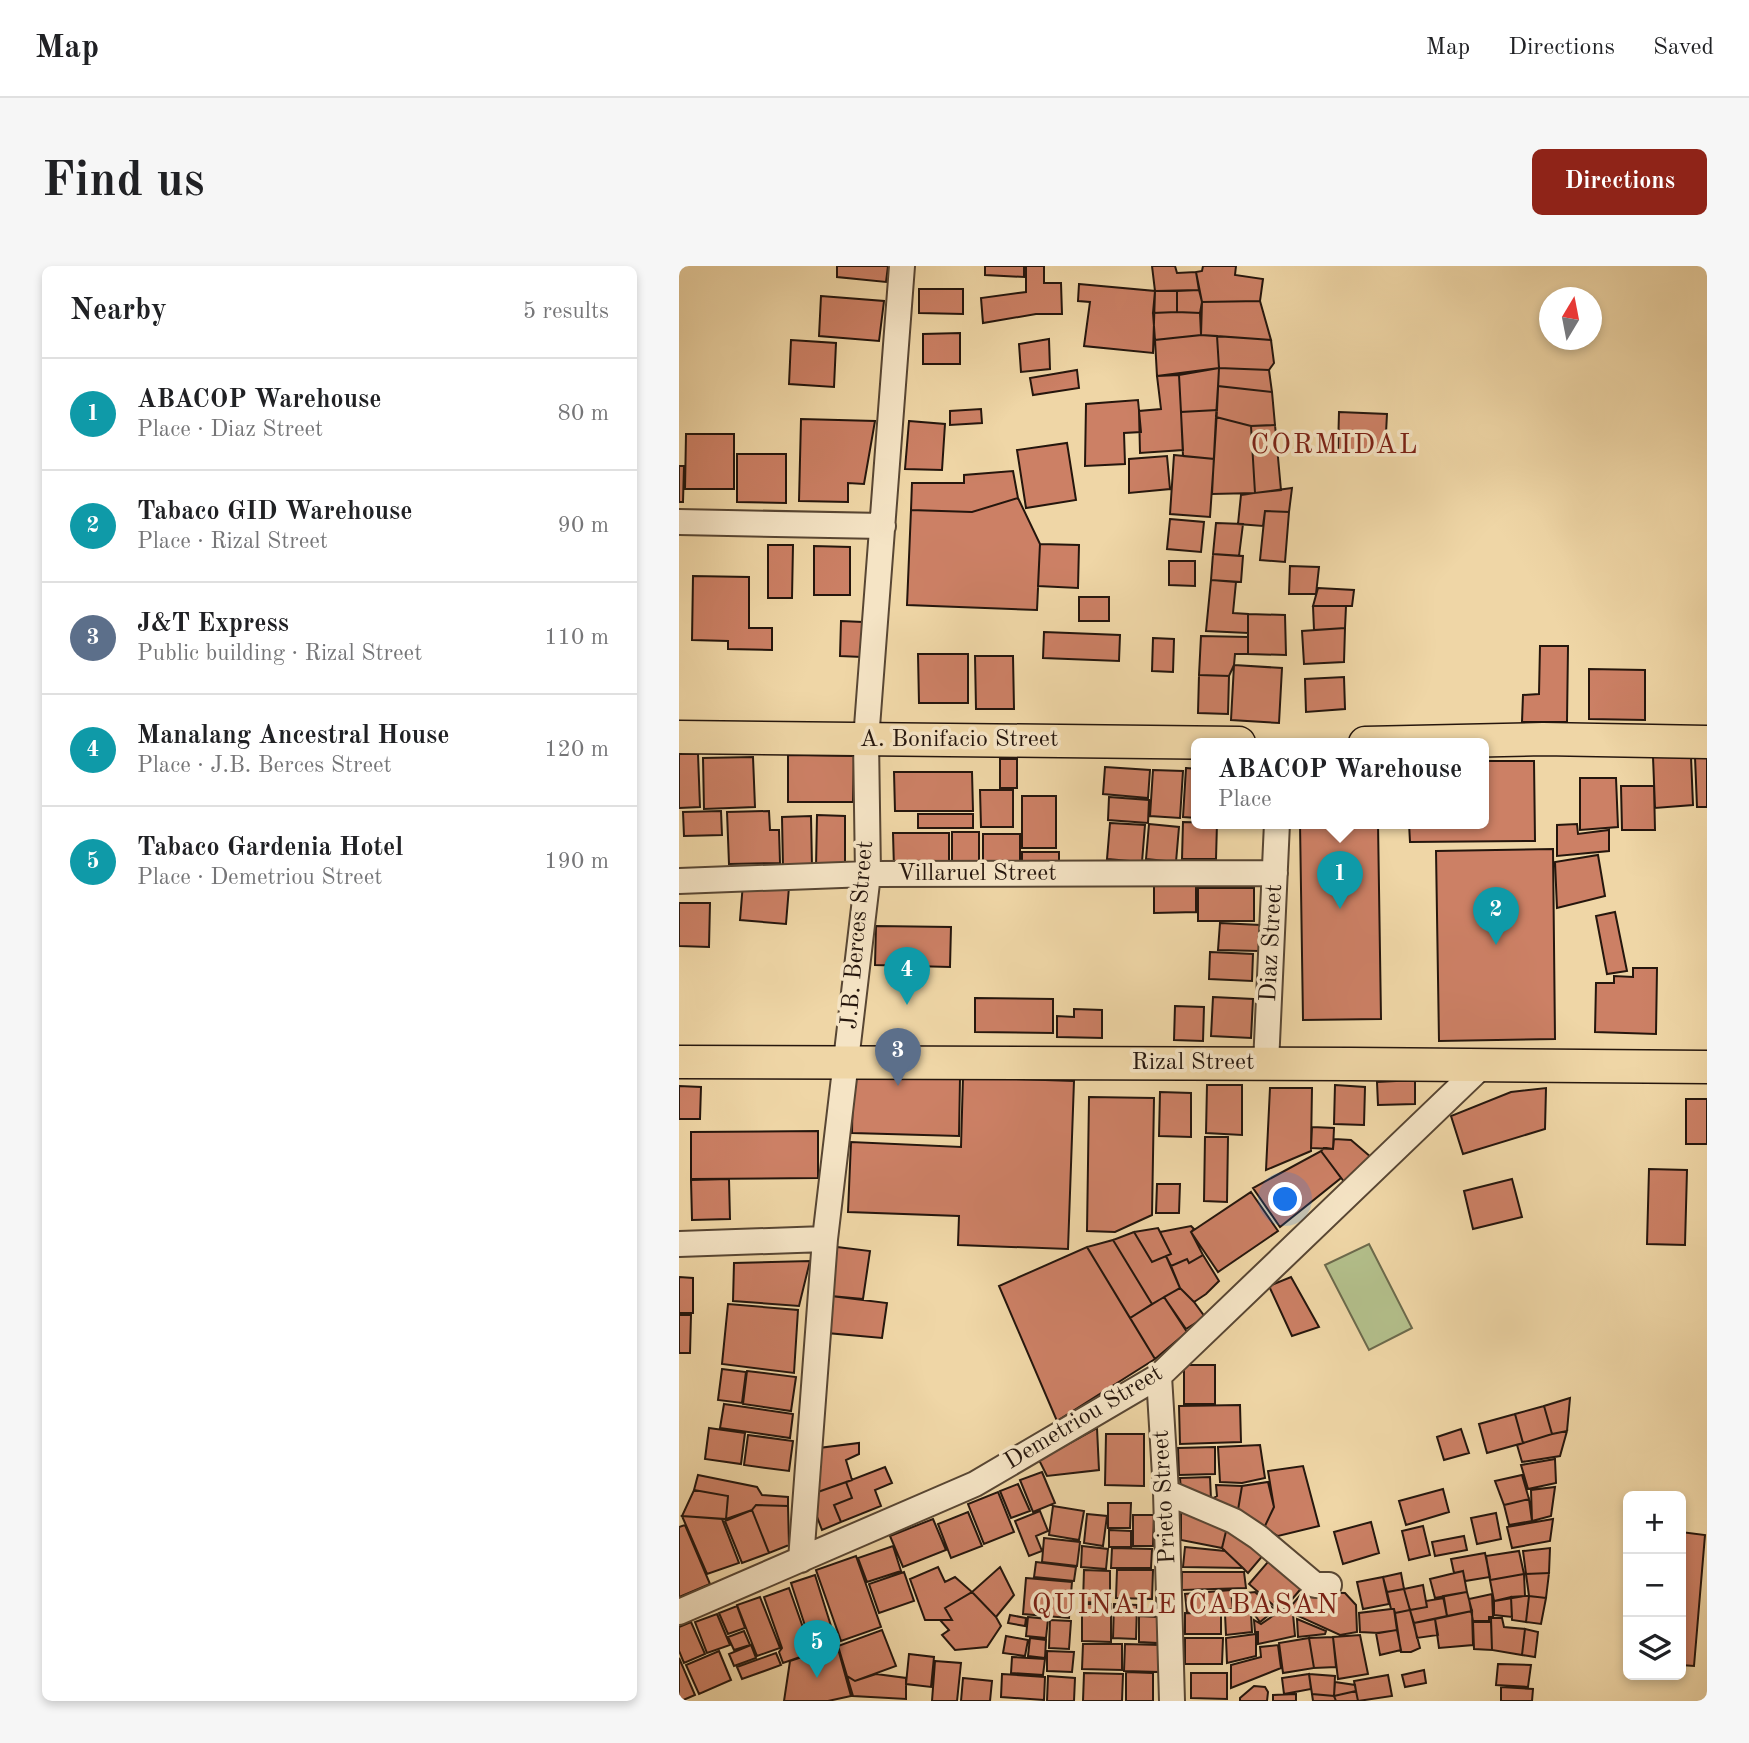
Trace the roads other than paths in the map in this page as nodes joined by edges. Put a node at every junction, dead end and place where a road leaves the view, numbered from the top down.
1 (902, 266) edge
2 (679, 522) edge
3 (883, 526) junction
4 (679, 737) edge
5 (866, 740) junction
6 (1489, 740) edge
7 (1707, 742) edge
8 (1191, 743) edge
9 (1277, 829) edge
10 (1275, 873) junction
11 (868, 874) junction
12 (679, 881) edge
13 (679, 1062) edge
14 (846, 1062) junction
15 (1266, 1063) junction
16 (1483, 1065) junction
17 (1707, 1067) edge
18 (825, 1239) junction
19 (679, 1244) edge
20 (1159, 1376) junction
21 (1166, 1492) junction
22 (800, 1560) junction
23 (1329, 1585) dead end
24 (679, 1612) edge
25 (1172, 1701) edge

1 - 3 street, J.B. Berces Street
2 - 3 street
3 - 5 street, J.B. Berces Street
4 - 5 main road, A. Bonifacio Street
5 - 8 main road, A. Bonifacio Street
5 - 11 street, J.B. Berces Street
6 - 7 main road
9 - 10 street, Diaz Street
10 - 11 street, Villaruel Street
10 - 15 street, Diaz Street
11 - 12 street, Villaruel Street
11 - 14 street, J.B. Berces Street
13 - 14 main road, Rizal Street
14 - 15 main road, Rizal Street
14 - 18 street, J.B. Berces Street
15 - 16 main road, Rizal Street
16 - 17 main road, Rizal Street
16 - 20 street, Demetriou Street
18 - 19 street
18 - 22 street, J.B. Berces Street
20 - 21 street, Prieto Street
20 - 22 street, Demetriou Street
21 - 23 street
21 - 25 street, Prieto Street
22 - 24 street, Demetriou Street

